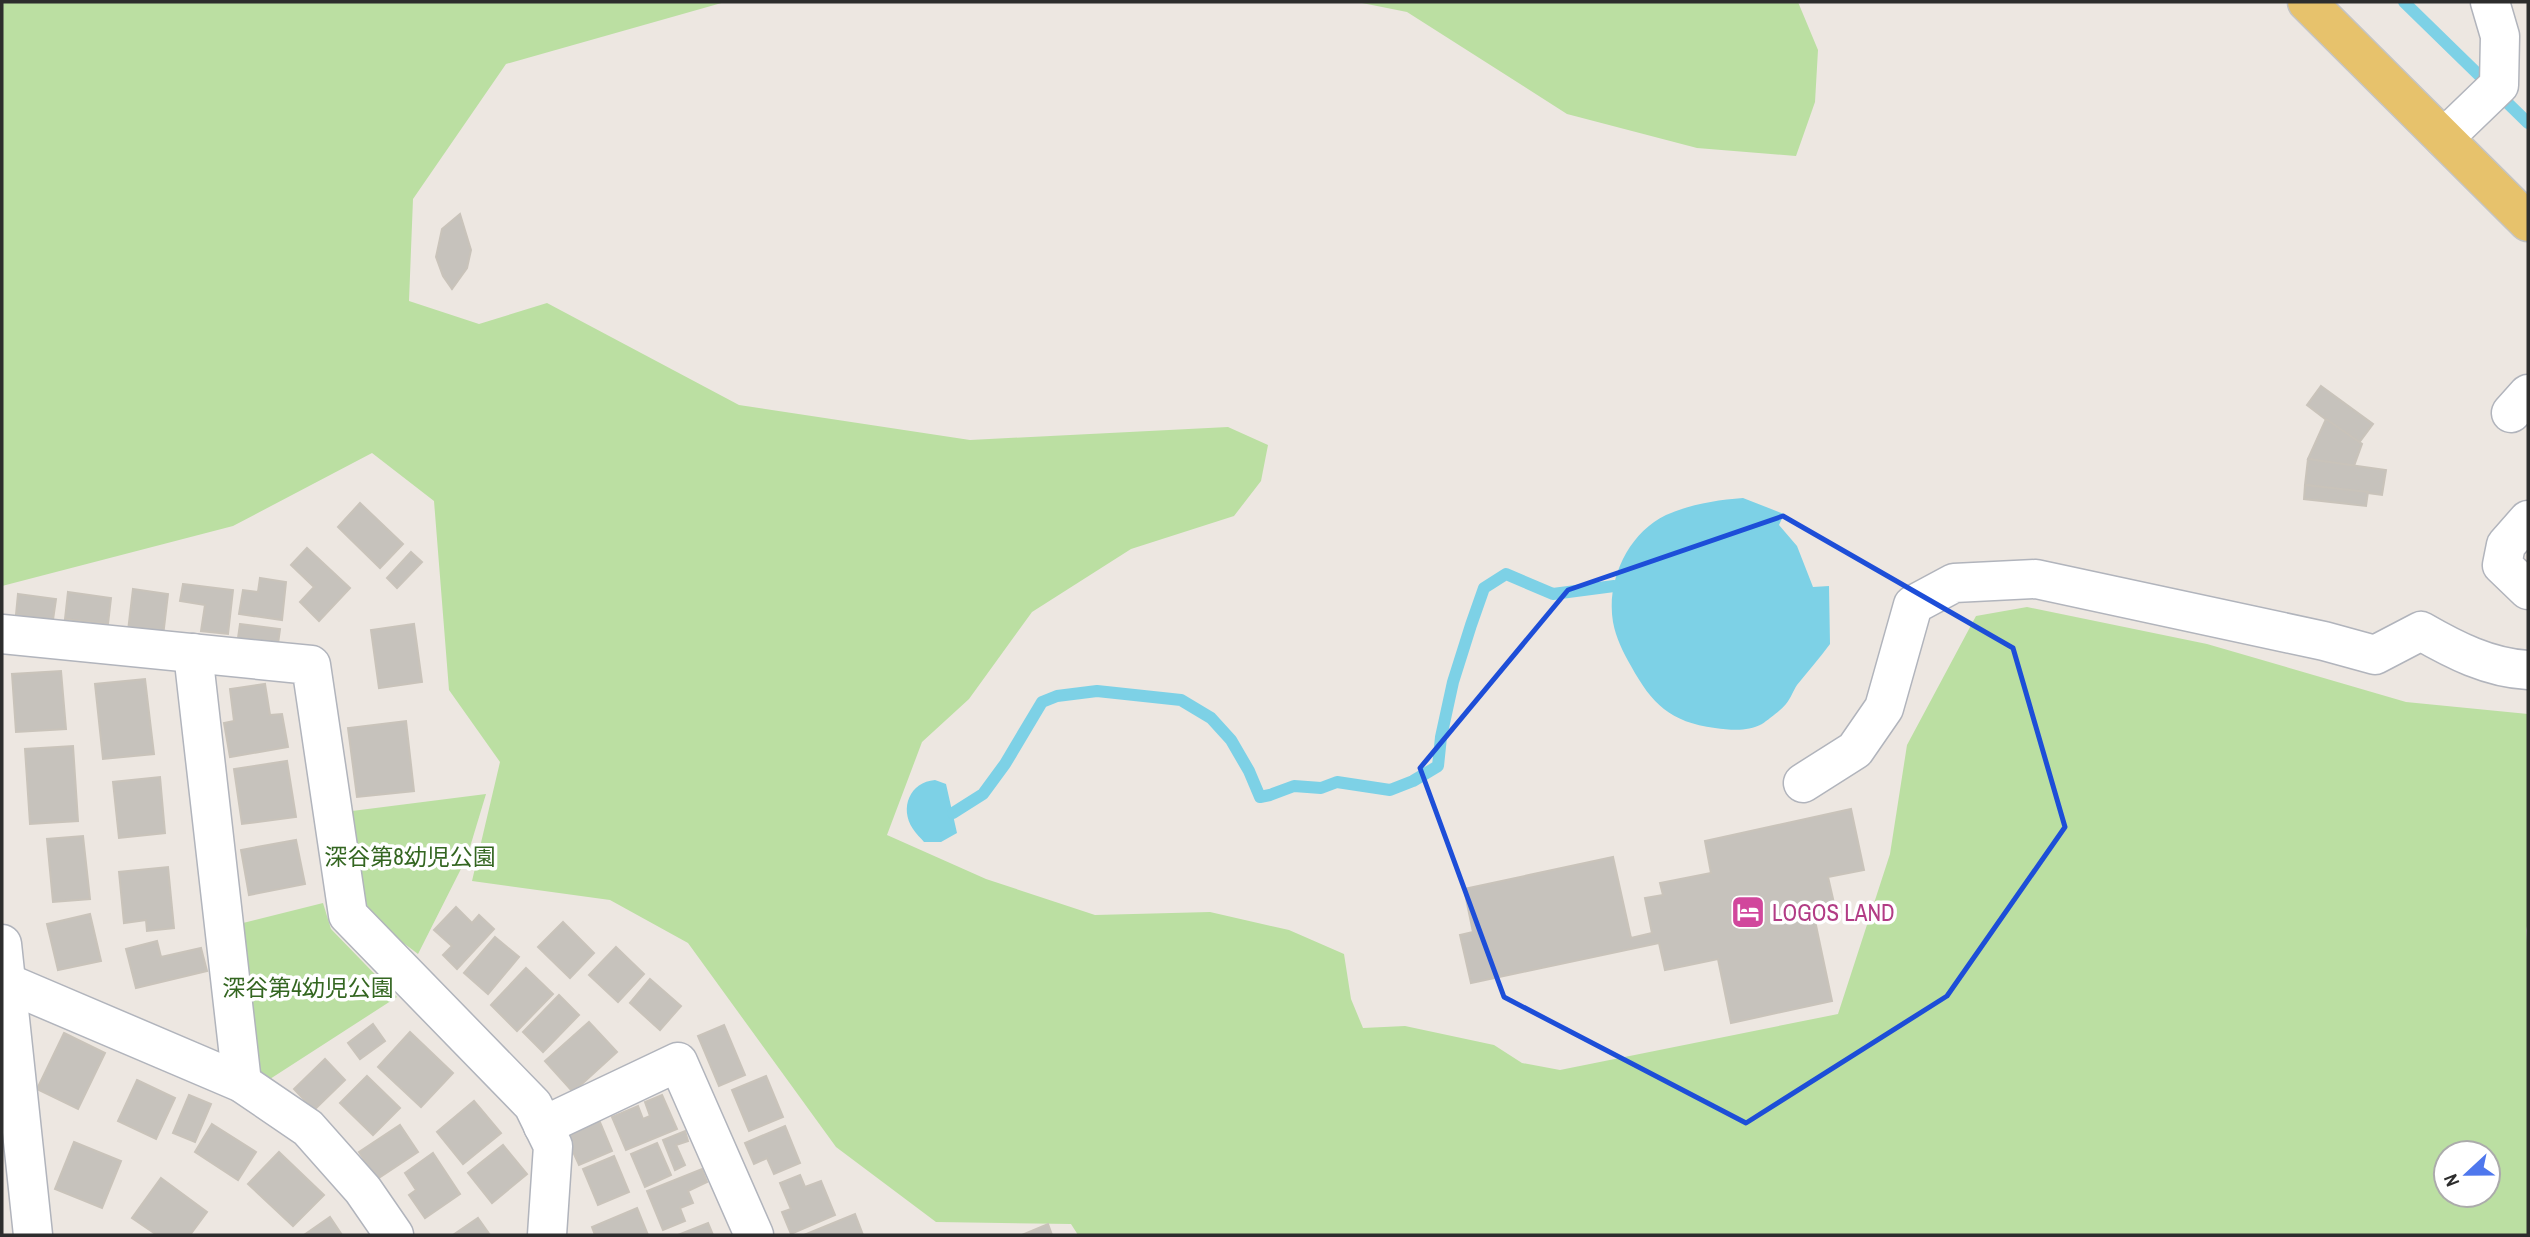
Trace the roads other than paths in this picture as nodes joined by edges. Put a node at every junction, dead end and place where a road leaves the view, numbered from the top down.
1 (2307, 2) edge
2 (2490, 2) edge
3 (2445, 138) junction
4 (2528, 222) edge
5 (2528, 520) edge
6 (2528, 590) edge
7 (2, 634) edge
8 (193, 653) junction
9 (2528, 670) edge
10 (1803, 783) dead end
11 (2, 944) edge
12 (5, 982) junction
13 (242, 1083) junction
14 (543, 1126) junction
15 (41, 1231) edge
16 (394, 1235) edge
17 (547, 1235) edge
18 (754, 1235) edge

1 - 3 main road
2 - 3 street
3 - 4 main road
5 - 6 street
7 - 8 street
8 - 13 street
8 - 14 street
9 - 10 street
11 - 12 street
12 - 13 street
12 - 15 street
13 - 16 street
14 - 17 street
14 - 18 street

